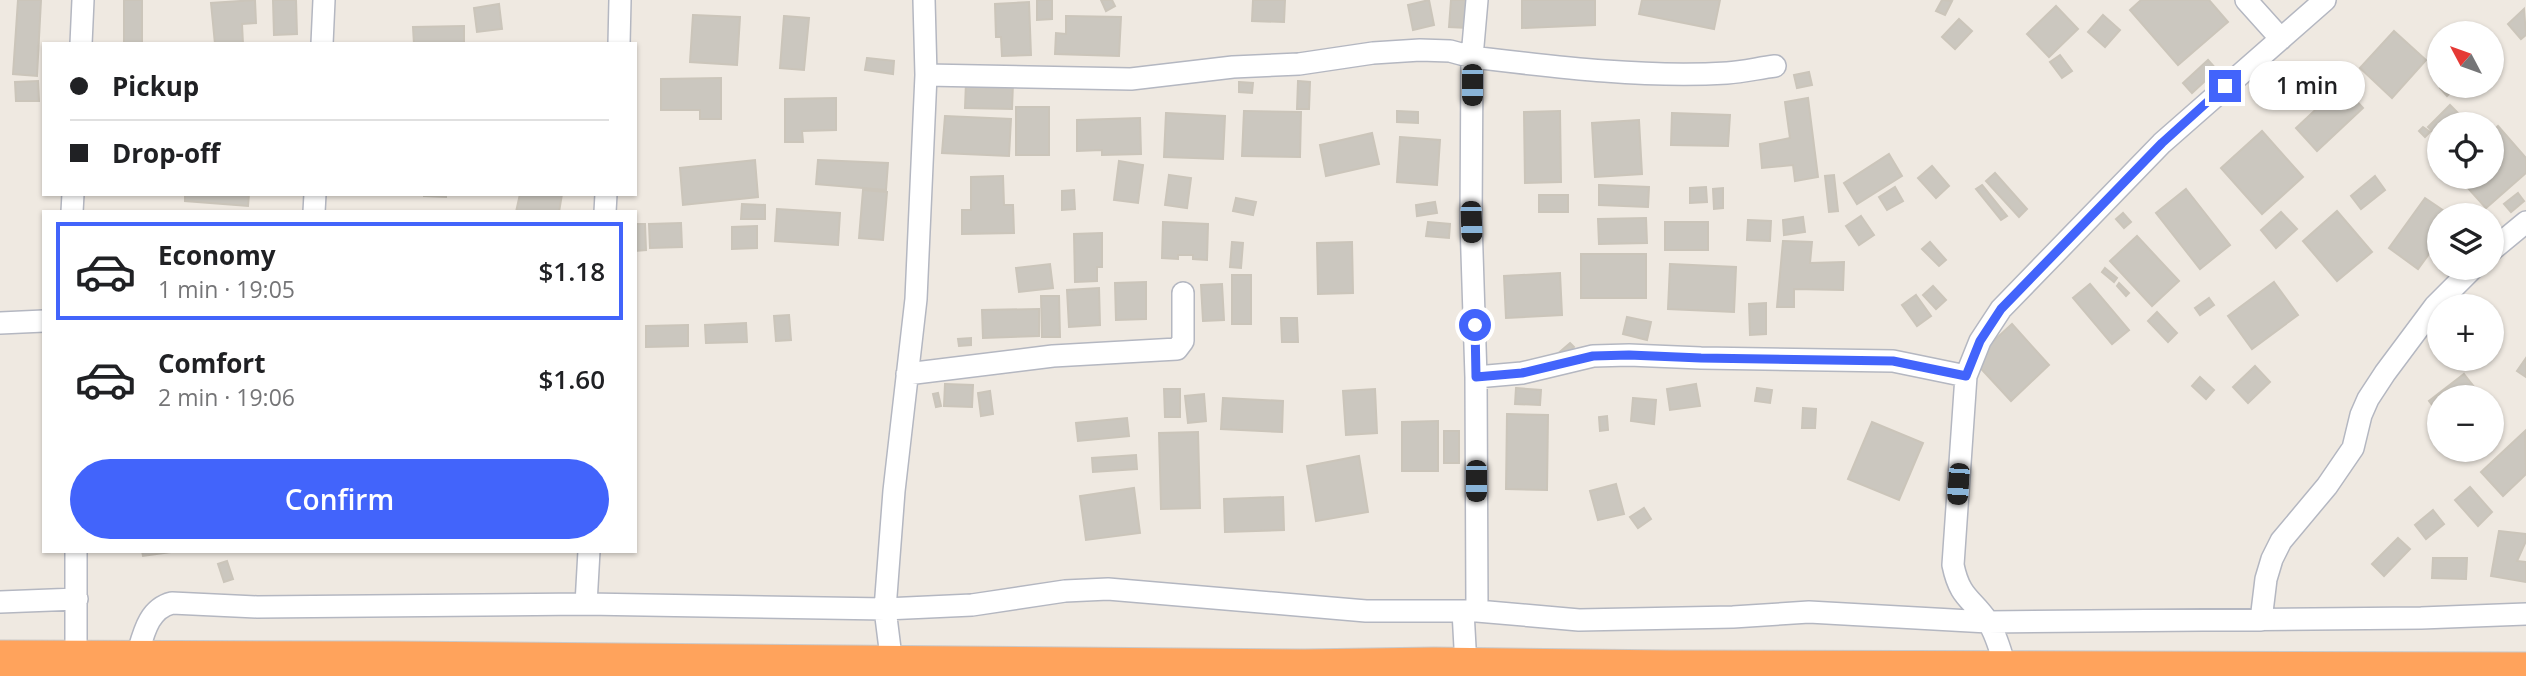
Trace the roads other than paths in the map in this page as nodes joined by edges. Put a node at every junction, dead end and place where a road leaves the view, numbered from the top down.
1 (83, 0) edge
2 (324, 0) edge
3 (620, 0) edge
4 (924, 0) edge
5 (1477, 0) edge
6 (2246, 0) edge
7 (2325, 0) edge
8 (2281, 38) junction
9 (80, 42) edge
10 (322, 42) edge
11 (619, 42) edge
12 (1472, 57) junction
13 (1775, 66) dead end
14 (926, 75) junction
15 (2526, 222) edge
16 (2504, 240) edge
17 (2461, 280) edge
18 (1183, 293) dead end
19 (42, 321) edge
20 (0, 323) edge
21 (907, 373) junction
22 (1966, 376) junction
23 (1476, 377) junction
24 (76, 553) edge
25 (589, 553) edge
26 (77, 599) junction
27 (0, 602) edge
28 (586, 604) junction
29 (885, 609) junction
30 (1470, 611) junction
31 (2526, 614) edge
32 (2261, 620) junction
33 (1988, 622) junction
34 (136, 659) junction
35 (0, 660) edge
36 (76, 660) junction
37 (892, 665) junction
38 (1445, 669) edge
39 (2006, 670) junction
40 (1068, 671) edge
41 (2526, 671) edge

1 - 9 street
2 - 10 street
3 - 11 street
4 - 14 street
5 - 12 street
6 - 8 street
7 - 8 street
8 - 22 street
12 - 13 street
12 - 14 street
12 - 23 street
14 - 21 street
15 - 16 street
17 - 32 street
18 - 21 street
19 - 20 street
21 - 29 street
22 - 23 street
22 - 33 street
23 - 30 street
24 - 26 street
25 - 28 street
26 - 27 street
26 - 36 street
28 - 29 street
28 - 34 street
29 - 30 street
29 - 37 street
30 - 33 street
30 - 38 street
31 - 32 street
32 - 33 street
33 - 39 street
34 - 36 highway
34 - 37 highway
35 - 36 highway
37 - 40 highway
38 - 39 highway
38 - 40 highway
39 - 41 highway

